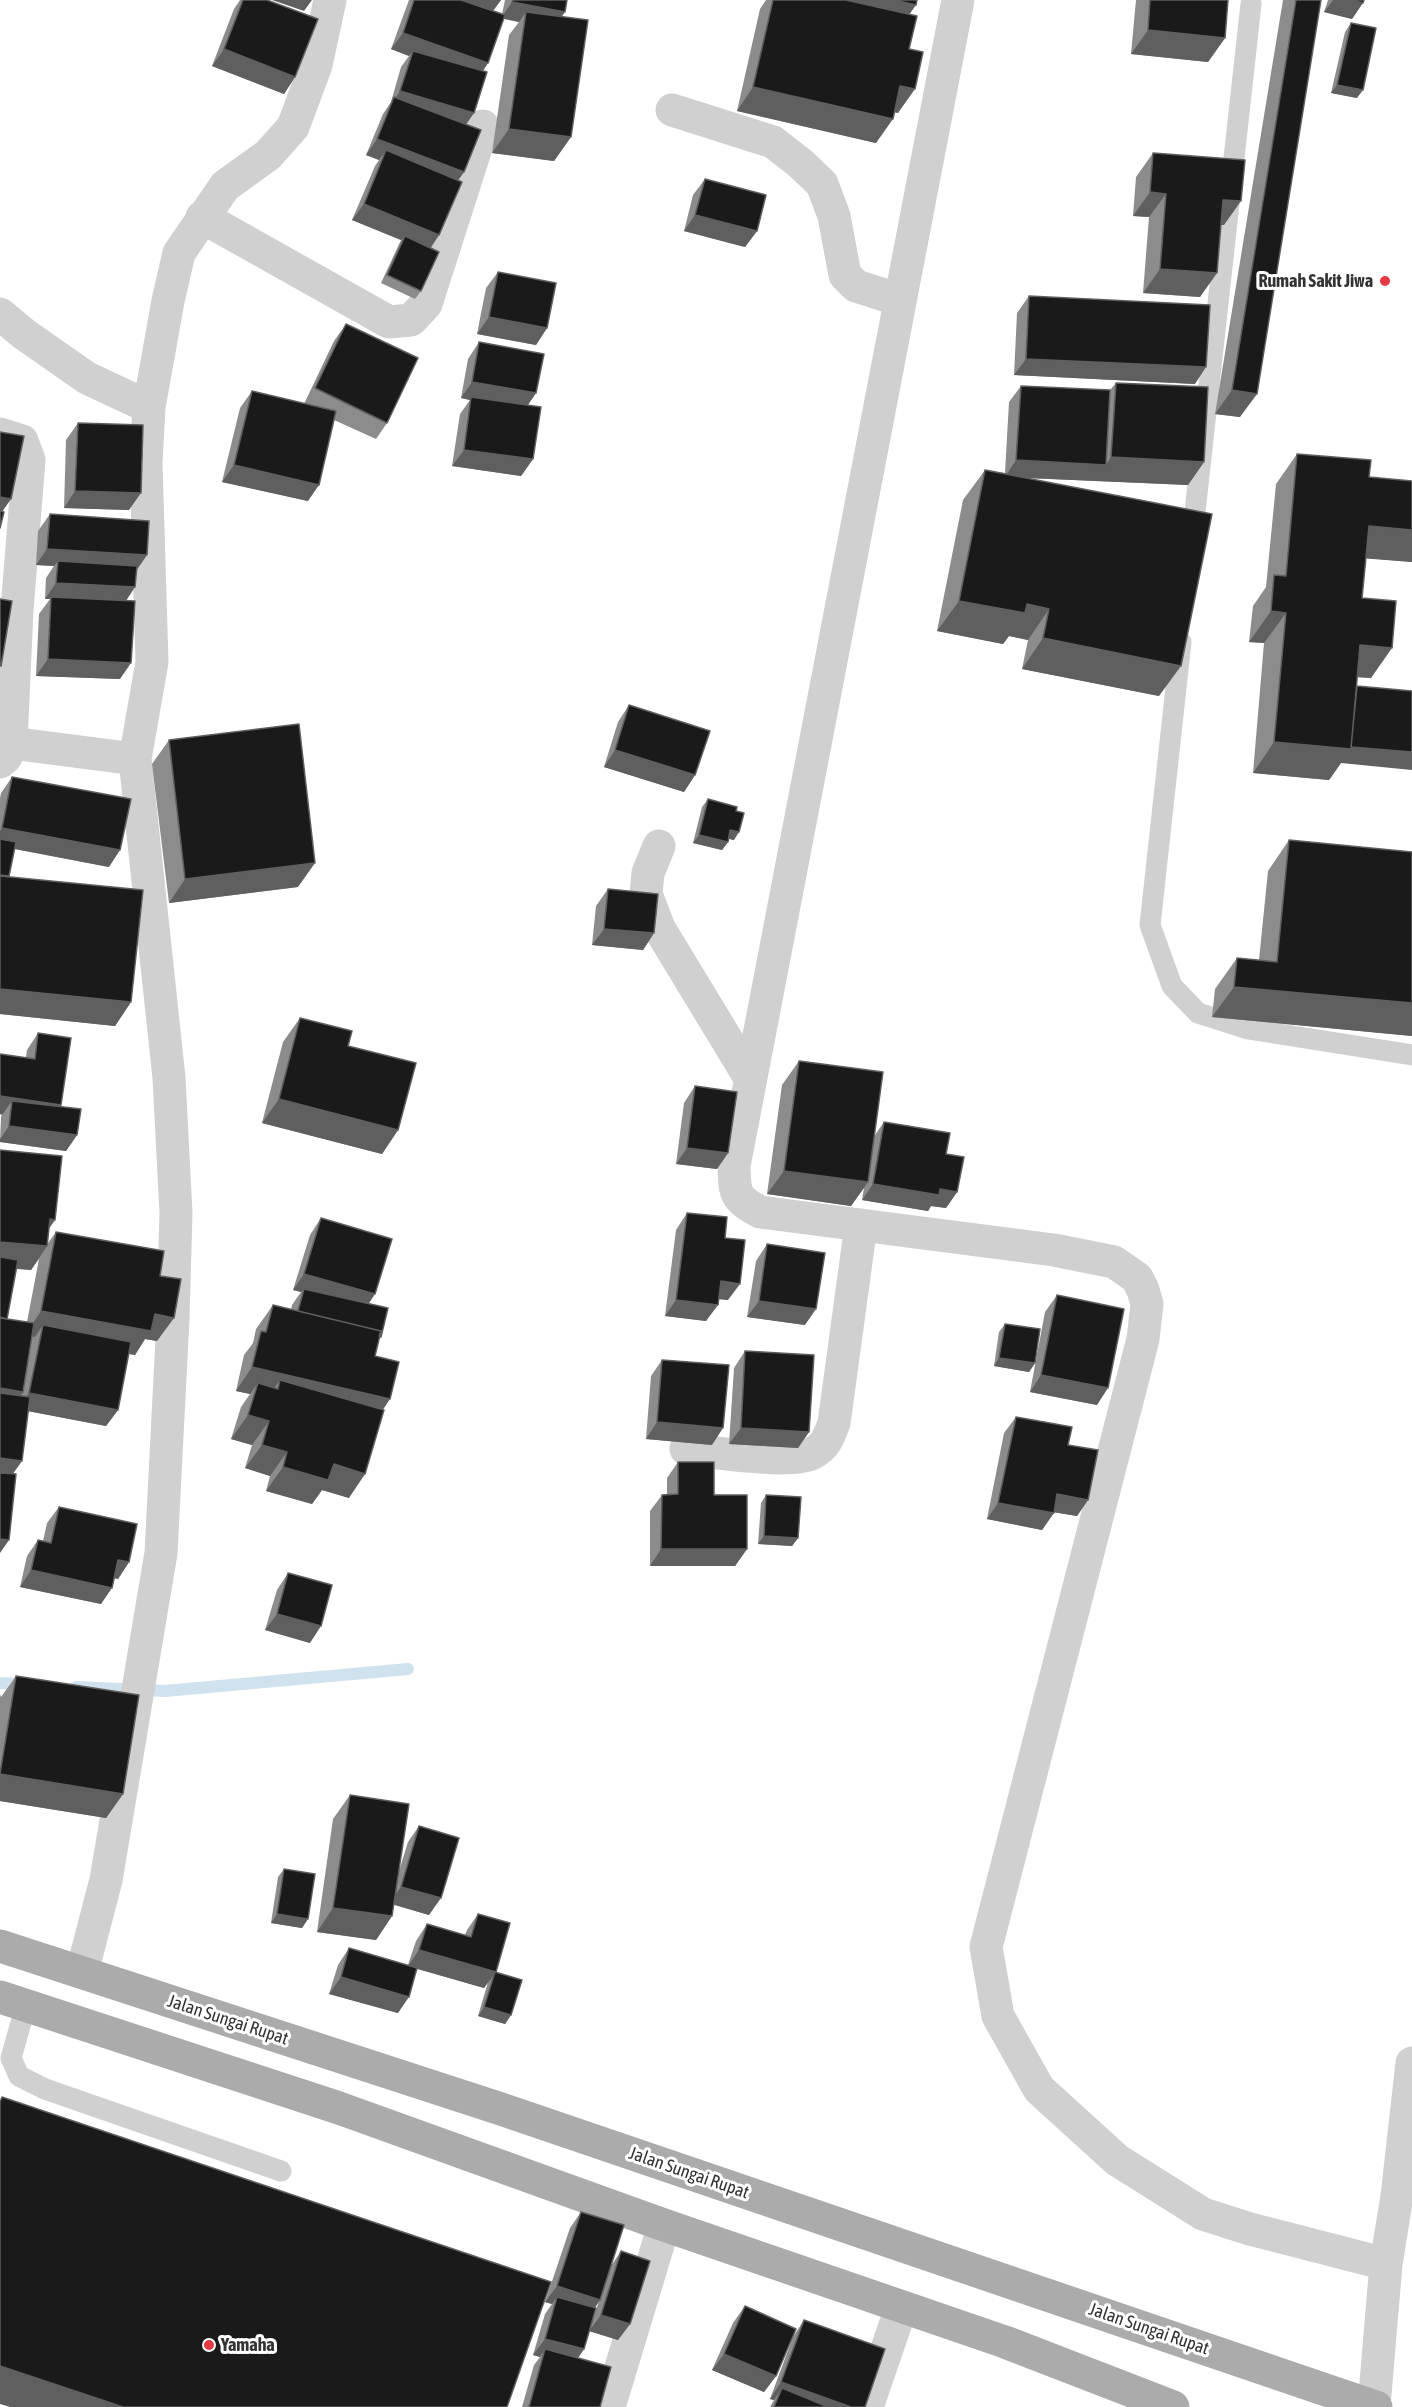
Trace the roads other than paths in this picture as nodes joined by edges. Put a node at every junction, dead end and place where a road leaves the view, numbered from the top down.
1 (330, 0) edge
2 (958, 0) edge
3 (1251, 4) dead end
4 (672, 110) dead end
5 (483, 126) dead end
6 (202, 217) junction
7 (900, 300) junction
8 (0, 314) edge
9 (149, 407) junction
10 (0, 434) edge
11 (1190, 559) edge
12 (8, 608) edge
13 (1184, 618) edge
14 (5, 753) edge
15 (135, 759) junction
16 (659, 846) dead end
17 (1412, 1055) edge
18 (750, 1078) junction
19 (861, 1225) junction
20 (686, 1449) dead end
21 (0, 1946) edge
22 (82, 1972) junction
23 (13, 2001) edge
24 (1412, 2063) edge
25 (281, 2171) dead end
26 (664, 2225) junction
27 (1386, 2264) junction
28 (901, 2308) junction
29 (1141, 2402) edge
30 (609, 2407) edge
31 (867, 2407) edge
32 (1173, 2407) edge
33 (1375, 2407) edge

1 - 6 street
2 - 7 street
3 - 11 lane
4 - 7 street
5 - 6 street
6 - 9 street
7 - 18 street
8 - 9 street
9 - 15 street
10 - 12 street
12 - 14 street
13 - 17 lane
14 - 15 street
15 - 22 street
16 - 18 street
18 - 19 street
19 - 20 street
19 - 27 street
21 - 22 main road, Jalan Sungai Rupat
22 - 33 main road, Jalan Sungai Rupat
23 - 25 lane
23 - 26 main road
24 - 27 street
26 - 28 main road
26 - 30 street
27 - 33 street
28 - 29 main road
28 - 31 street
29 - 32 main road

